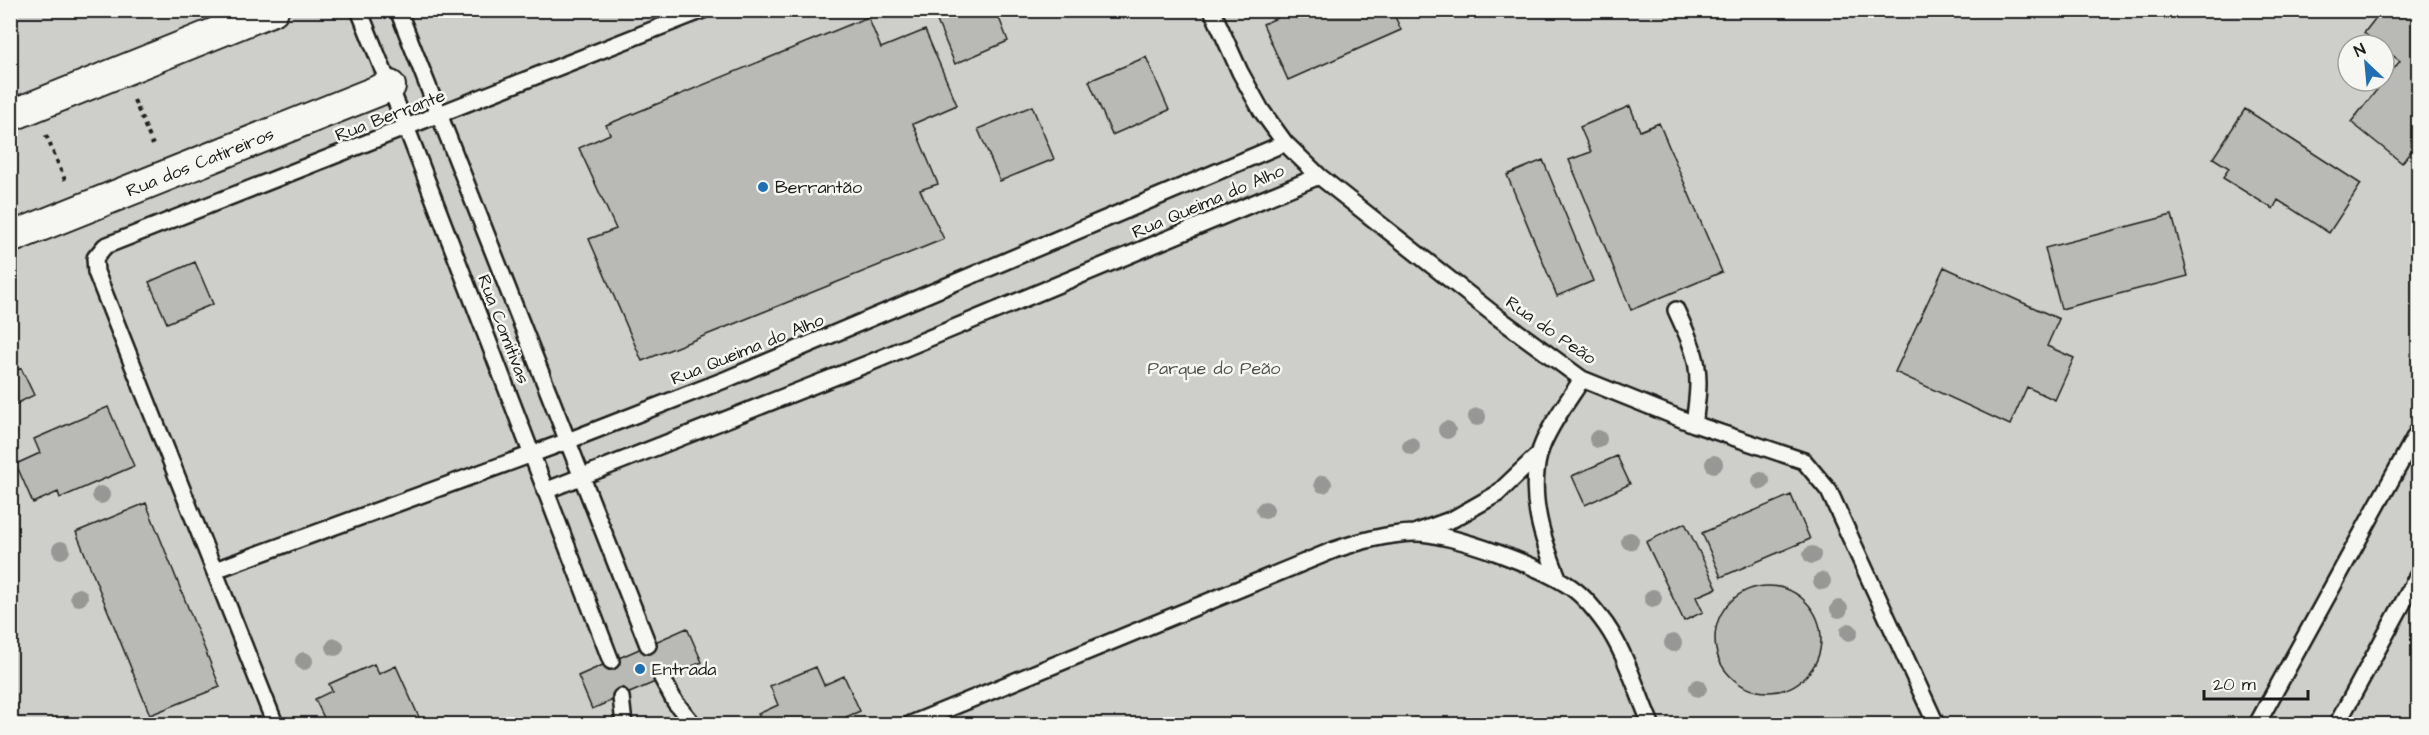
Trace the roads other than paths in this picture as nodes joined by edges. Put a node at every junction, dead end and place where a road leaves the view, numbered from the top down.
1 (273, 10) edge
2 (359, 10) edge
3 (398, 10) edge
4 (1212, 10) edge
5 (694, 12) edge
6 (390, 86) junction
7 (22, 111) edge
8 (441, 116) junction
9 (407, 129) junction
10 (1285, 143) junction
11 (1319, 176) junction
12 (10, 238) edge
13 (1676, 310) dead end
14 (1582, 379) junction
15 (1694, 424) junction
16 (2418, 431) edge
17 (565, 442) junction
18 (531, 453) junction
19 (1539, 454) junction
20 (580, 478) junction
21 (545, 491) junction
22 (1416, 533) junction
23 (215, 570) junction
24 (2418, 575) edge
25 (1559, 580) junction
26 (648, 645) dead end
27 (611, 662) dead end
28 (662, 678) dead end
29 (621, 697) dead end
30 (275, 724) edge
31 (624, 724) edge
32 (693, 724) edge
33 (911, 724) edge
34 (1651, 724) edge
35 (1936, 724) edge
36 (2257, 724) edge
37 (2337, 724) edge

1 - 7 street
2 - 6 lane, Rua Comitivas
3 - 8 lane, Rua Comitivas
4 - 10 lane, Rua do Peão
5 - 8 lane, Rua Berrante
6 - 9 lane, Rua Comitivas
6 - 12 street, Rua dos Catireiros
8 - 9 lane, Rua Berrante
8 - 17 lane, Rua Comitivas
9 - 18 lane, Rua Comitivas
9 - 23 lane, Rua Berrante
10 - 11 lane, Rua do Peão
10 - 17 lane, Rua Queima do Alho
11 - 14 lane, Rua do Peão
11 - 20 lane, Rua Queima do Alho
13 - 15 lane
14 - 15 lane, Rua do Peão
14 - 19 lane
15 - 35 lane, Rua do Peão
16 - 36 lane
17 - 18 lane, Rua Queima do Alho
17 - 20 lane, Rua Comitivas
18 - 21 lane, Rua Comitivas
18 - 23 lane, Rua Queima do Alho
19 - 22 lane
19 - 25 lane
20 - 21 lane, Rua Queima do Alho
20 - 26 lane, Rua Comitivas
21 - 27 lane, Rua Comitivas
22 - 25 lane
22 - 33 lane
23 - 30 lane
24 - 37 lane
25 - 34 lane
28 - 32 lane
29 - 31 lane

